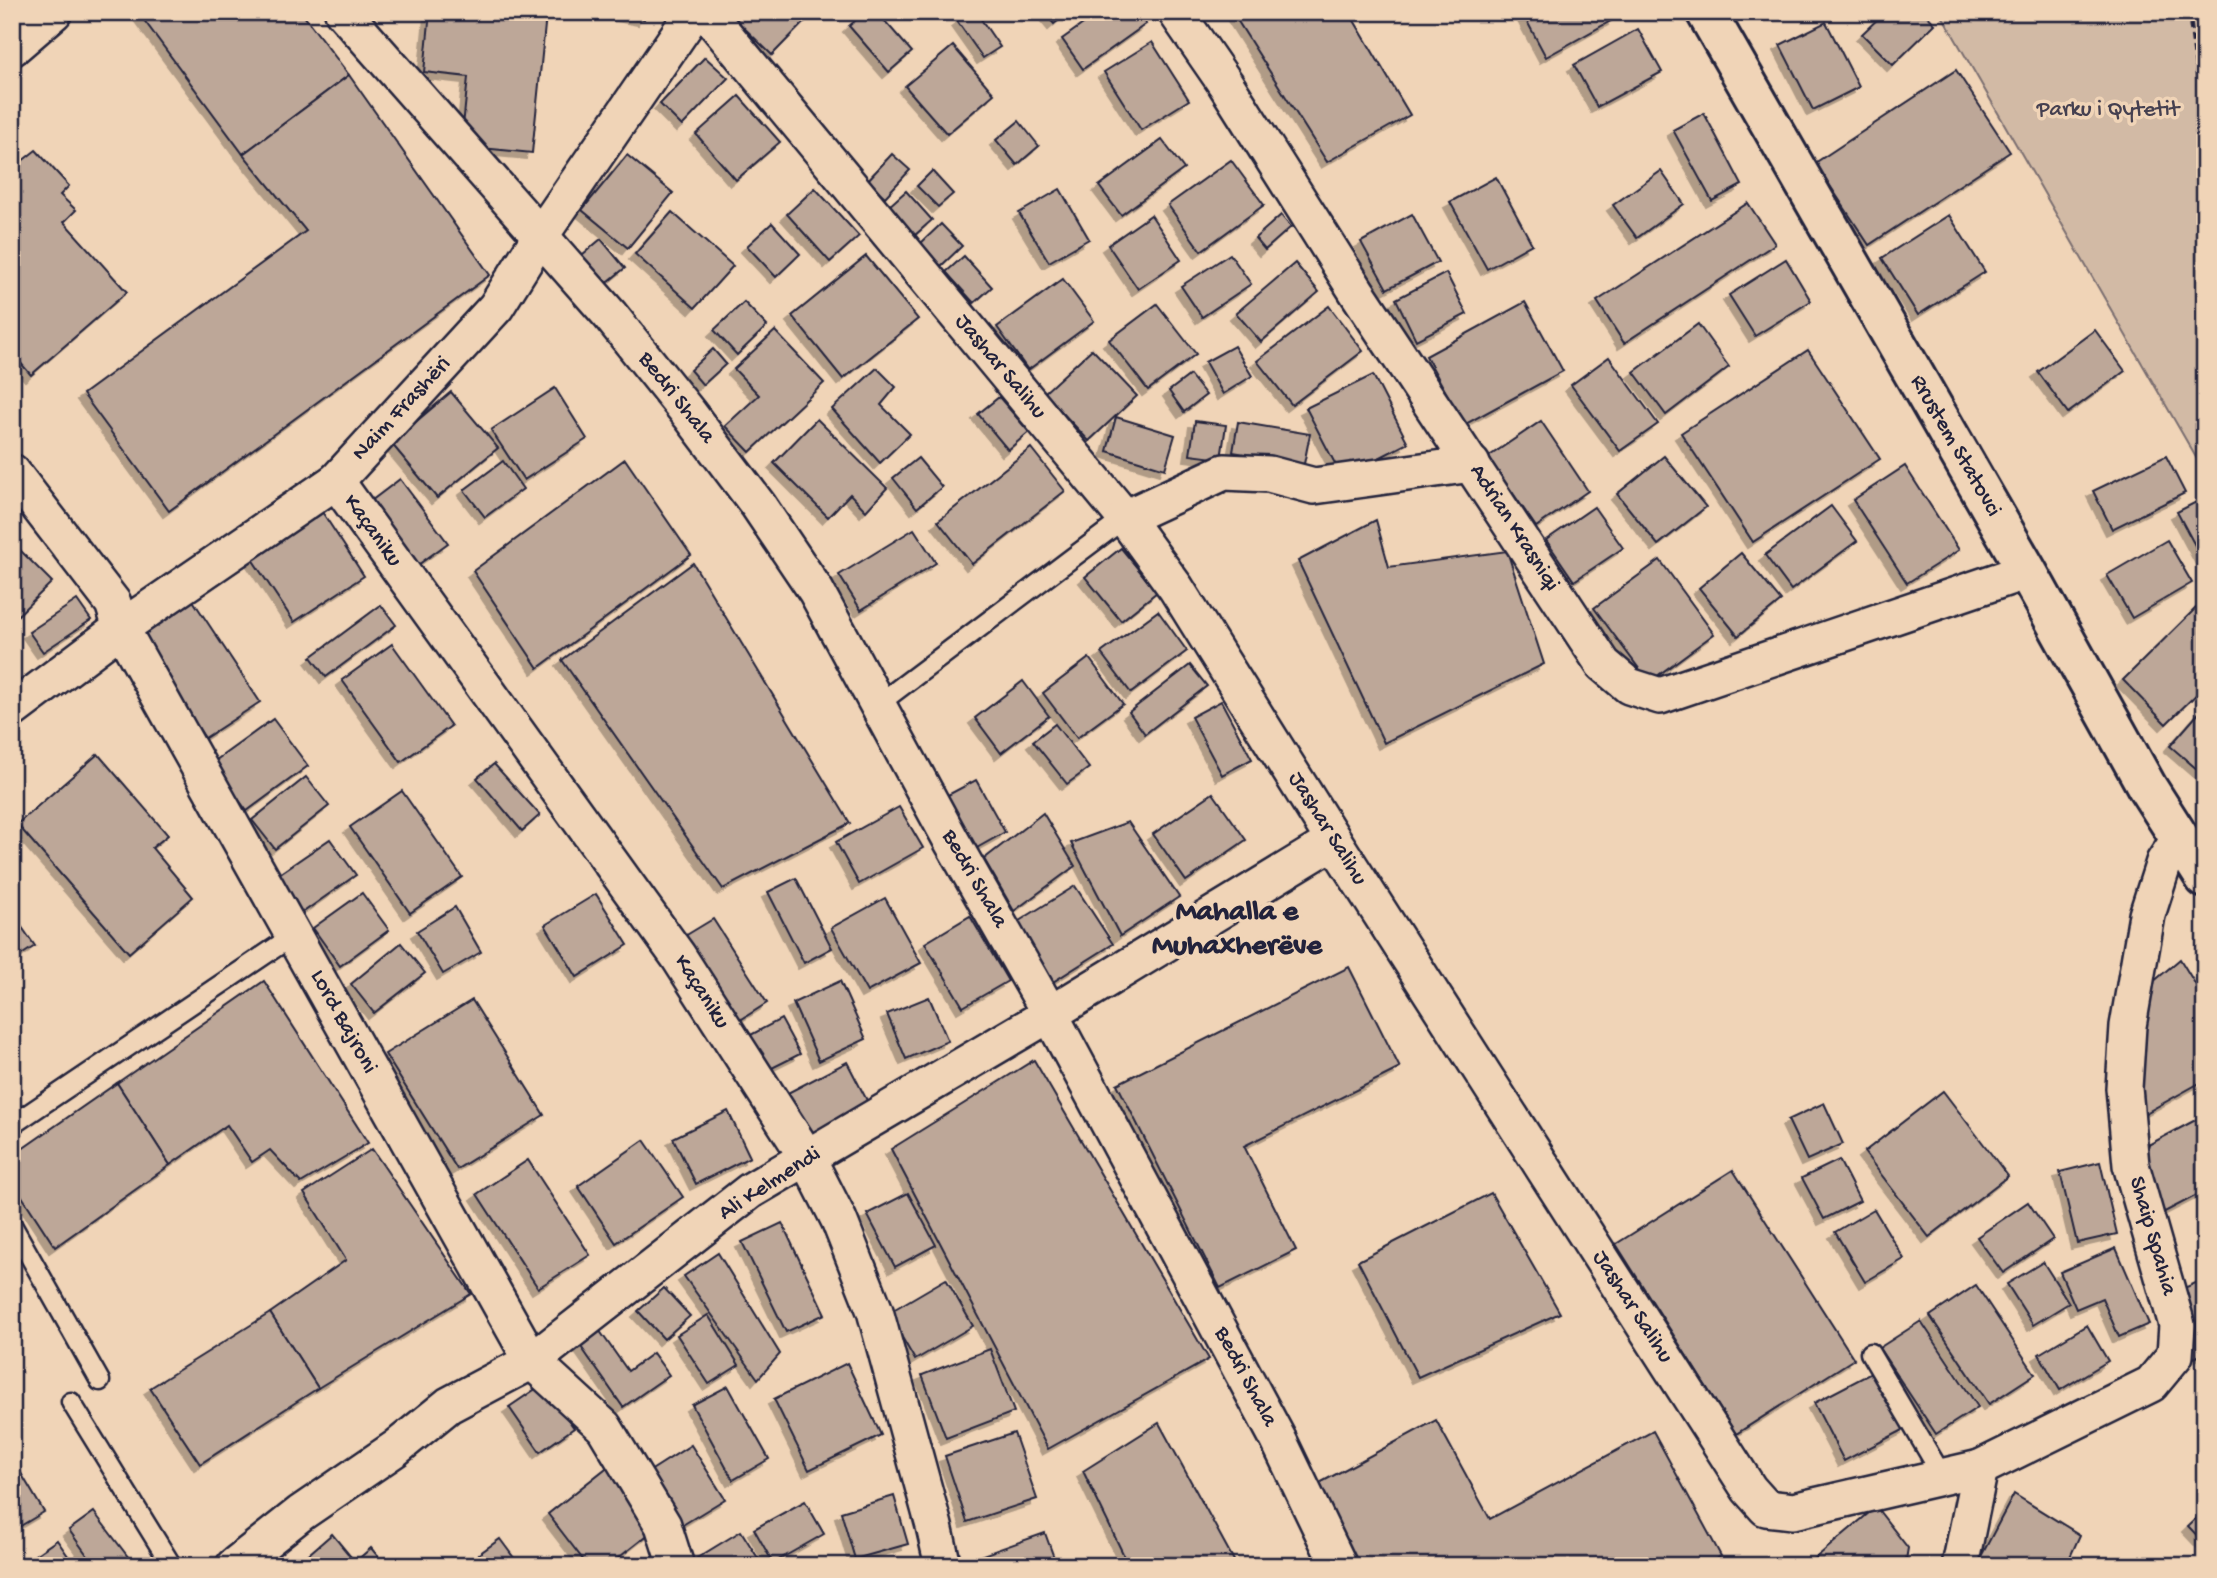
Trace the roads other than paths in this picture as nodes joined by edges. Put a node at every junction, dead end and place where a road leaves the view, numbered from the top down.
1 (54, 12) edge
2 (343, 12) edge
3 (694, 12) edge
4 (706, 12) edge
5 (1176, 12) edge
6 (1706, 12) edge
7 (12, 48) edge
8 (541, 235) junction
9 (1472, 464) junction
10 (12, 472) edge
11 (336, 481) junction
12 (1125, 518) junction
13 (2026, 571) junction
14 (121, 628) junction
15 (877, 705) junction
16 (12, 710) edge
17 (2179, 839) junction
18 (1334, 841) junction
19 (2205, 878) edge
20 (294, 935) junction
21 (1050, 1014) junction
22 (12, 1125) edge
23 (808, 1159) junction
24 (12, 1225) edge
25 (1870, 1353) dead end
26 (533, 1361) junction
27 (100, 1381) dead end
28 (71, 1402) dead end
29 (1980, 1468) junction
30 (1943, 1476) junction
31 (172, 1566) edge
32 (234, 1566) edge
33 (676, 1566) edge
34 (943, 1566) edge
35 (1339, 1566) edge
36 (1960, 1566) edge

1 - 7 street
2 - 8 street, Bedri Shala
3 - 8 street, Naim Frashëri
4 - 12 street, Jashar Salihu
5 - 9 street, Adrian Krasniqi
6 - 13 street, Rrustem Statovci
8 - 11 street, Naim Frashëri
8 - 15 street, Bedri Shala
9 - 12 street
9 - 13 street, Adrian Krasniqi
10 - 14 street, Lord Bajroni
11 - 14 street, Naim Frashëri
11 - 23 street, Kaçaniku
12 - 15 lane
12 - 18 street, Jashar Salihu
13 - 17 street, Rrustem Statovci
14 - 16 street, Naim Frashëri
14 - 20 street, Lord Bajroni
15 - 21 street, Bedri Shala
17 - 19 street, Rrustem Statovci
17 - 29 street, Shaip Spahia
18 - 21 street, Ali Kelmendi
18 - 30 street, Jashar Salihu
20 - 22 lane
20 - 26 street, Lord Bajroni
21 - 23 street, Ali Kelmendi
21 - 35 street, Bedri Shala
23 - 26 street, Ali Kelmendi
23 - 34 street, Kaçaniku
24 - 27 lane
25 - 30 lane
26 - 32 street, Ali Kelmendi
26 - 33 street, Lord Bajroni
28 - 31 lane
29 - 30 street, Jashar Salihu
29 - 36 street

